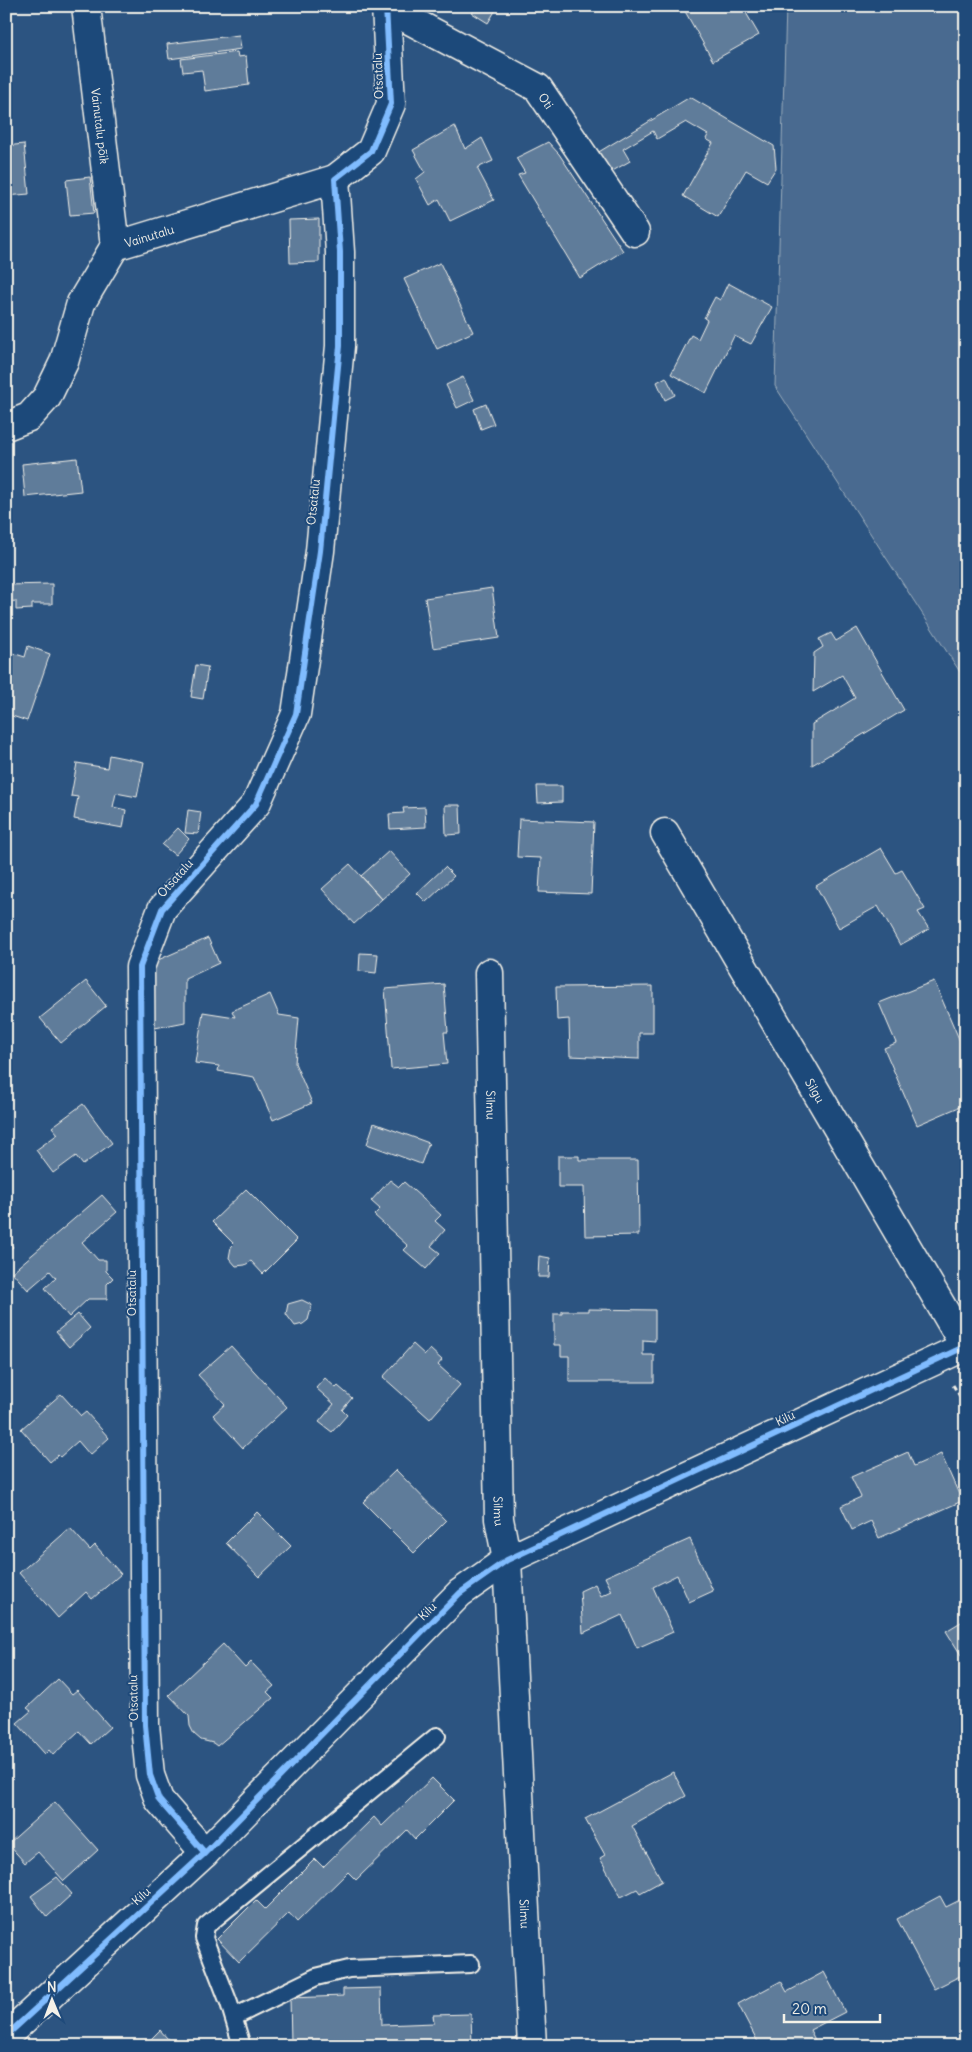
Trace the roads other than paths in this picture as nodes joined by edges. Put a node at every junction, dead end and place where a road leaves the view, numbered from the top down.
1 (86, 6) edge
2 (386, 7) edge
3 (335, 179) junction
4 (635, 232) dead end
5 (115, 246) junction
6 (6, 426) edge
7 (665, 833) dead end
8 (489, 973) dead end
9 (966, 1347) edge
10 (507, 1560) junction
11 (437, 1736) dead end
12 (205, 1853) junction
13 (471, 1964) dead end
14 (234, 2017) junction
15 (6, 2036) edge
16 (242, 2046) edge
17 (532, 2046) edge

1 - 5 street, Vainutalu põik
2 - 3 street, Otsatalu
2 - 4 street, Oti
3 - 5 street, Vainutalu
3 - 12 street, Otsatalu
5 - 6 street, Vainutalu
7 - 9 street, Silgu
8 - 10 street, Silmu
9 - 10 street, Kilu
10 - 12 street, Kilu
10 - 17 street, Silmu
11 - 14 lane
12 - 15 street, Kilu
13 - 14 lane
14 - 16 lane

